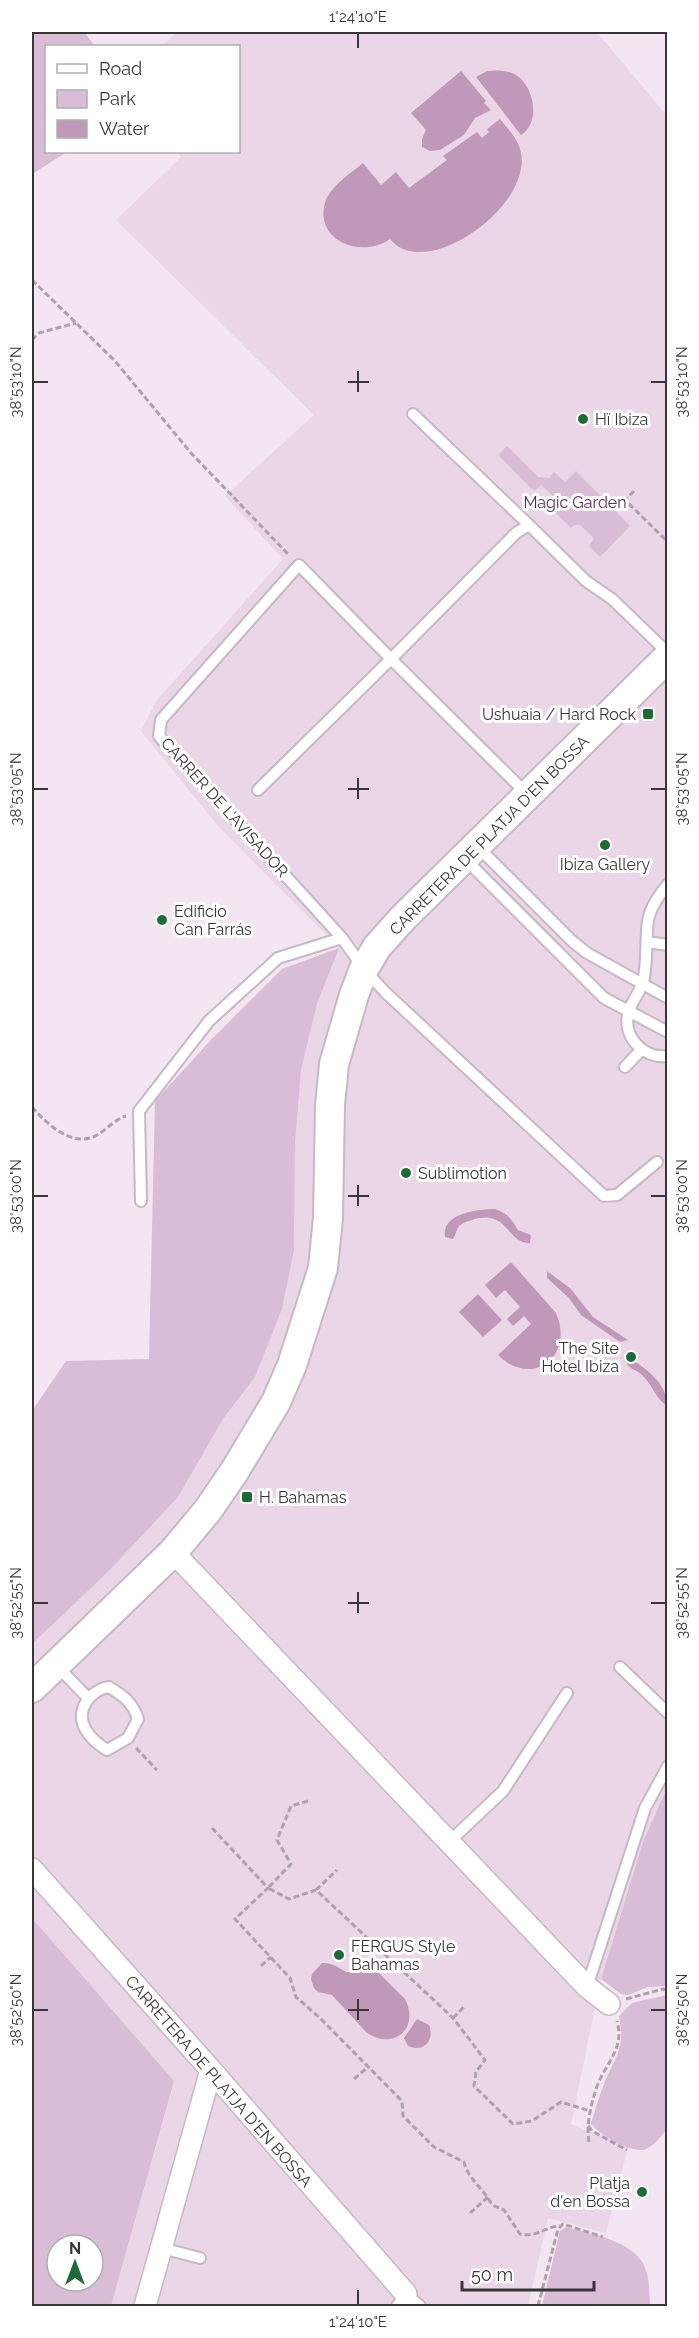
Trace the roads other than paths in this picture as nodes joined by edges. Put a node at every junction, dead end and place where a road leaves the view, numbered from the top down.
1 (413, 414) dead end
2 (529, 525) junction
3 (668, 655) edge
4 (392, 658) junction
5 (258, 790) dead end
6 (528, 795) junction
7 (470, 851) junction
8 (668, 884) edge
9 (342, 938) junction
10 (647, 942) junction
11 (668, 945) edge
12 (364, 969) junction
13 (643, 983) junction
14 (668, 998) edge
15 (628, 1012) junction
16 (668, 1032) edge
17 (641, 1050) junction
18 (668, 1056) edge
19 (625, 1067) dead end
20 (657, 1162) dead end
21 (141, 1201) dead end
22 (173, 1551) junction
23 (56, 1664) junction
24 (620, 1667) dead end
25 (32, 1688) edge
26 (567, 1693) dead end
27 (88, 1698) junction
28 (668, 1713) edge
29 (668, 1766) edge
30 (449, 1842) junction
31 (32, 1869) edge
32 (587, 1987) junction
33 (612, 2010) road end
34 (211, 2070) junction
35 (161, 2248) junction
36 (200, 2258) dead end
37 (408, 2302) edge
38 (145, 2307) edge

1 - 2 lane
2 - 3 lane
2 - 4 lane
3 - 6 street, CARRETERA DE PLATJA D'EN BOSSA
4 - 5 lane
4 - 6 lane
4 - 9 lane, CARRER DE L'AVISADOR
6 - 7 street, CARRETERA DE PLATJA D'EN BOSSA
7 - 12 street, CARRETERA DE PLATJA D'EN BOSSA
7 - 13 lane
7 - 15 lane
8 - 10 lane
9 - 12 lane, CARRER DE L'AVISADOR
9 - 21 lane
10 - 11 lane
10 - 13 lane
12 - 20 lane, CARRER DE L'AVISADOR
12 - 22 street, CARRETERA DE PLATJA D'EN BOSSA
13 - 14 lane
13 - 15 lane
15 - 16 lane
15 - 17 lane
17 - 18 lane
17 - 19 lane
22 - 23 street, CARRETERA DE PLATJA D'EN BOSSA
22 - 30 street
23 - 25 street, CARRETERA DE PLATJA D'EN BOSSA
23 - 27 lane
24 - 28 lane
26 - 30 lane
27 - 27 lane
29 - 32 lane
30 - 32 street
31 - 34 street, CARRETERA DE PLATJA D'EN BOSSA
32 - 33 street
34 - 35 street
34 - 37 street, CARRETERA DE PLATJA D'EN BOSSA
35 - 36 lane
35 - 38 street

